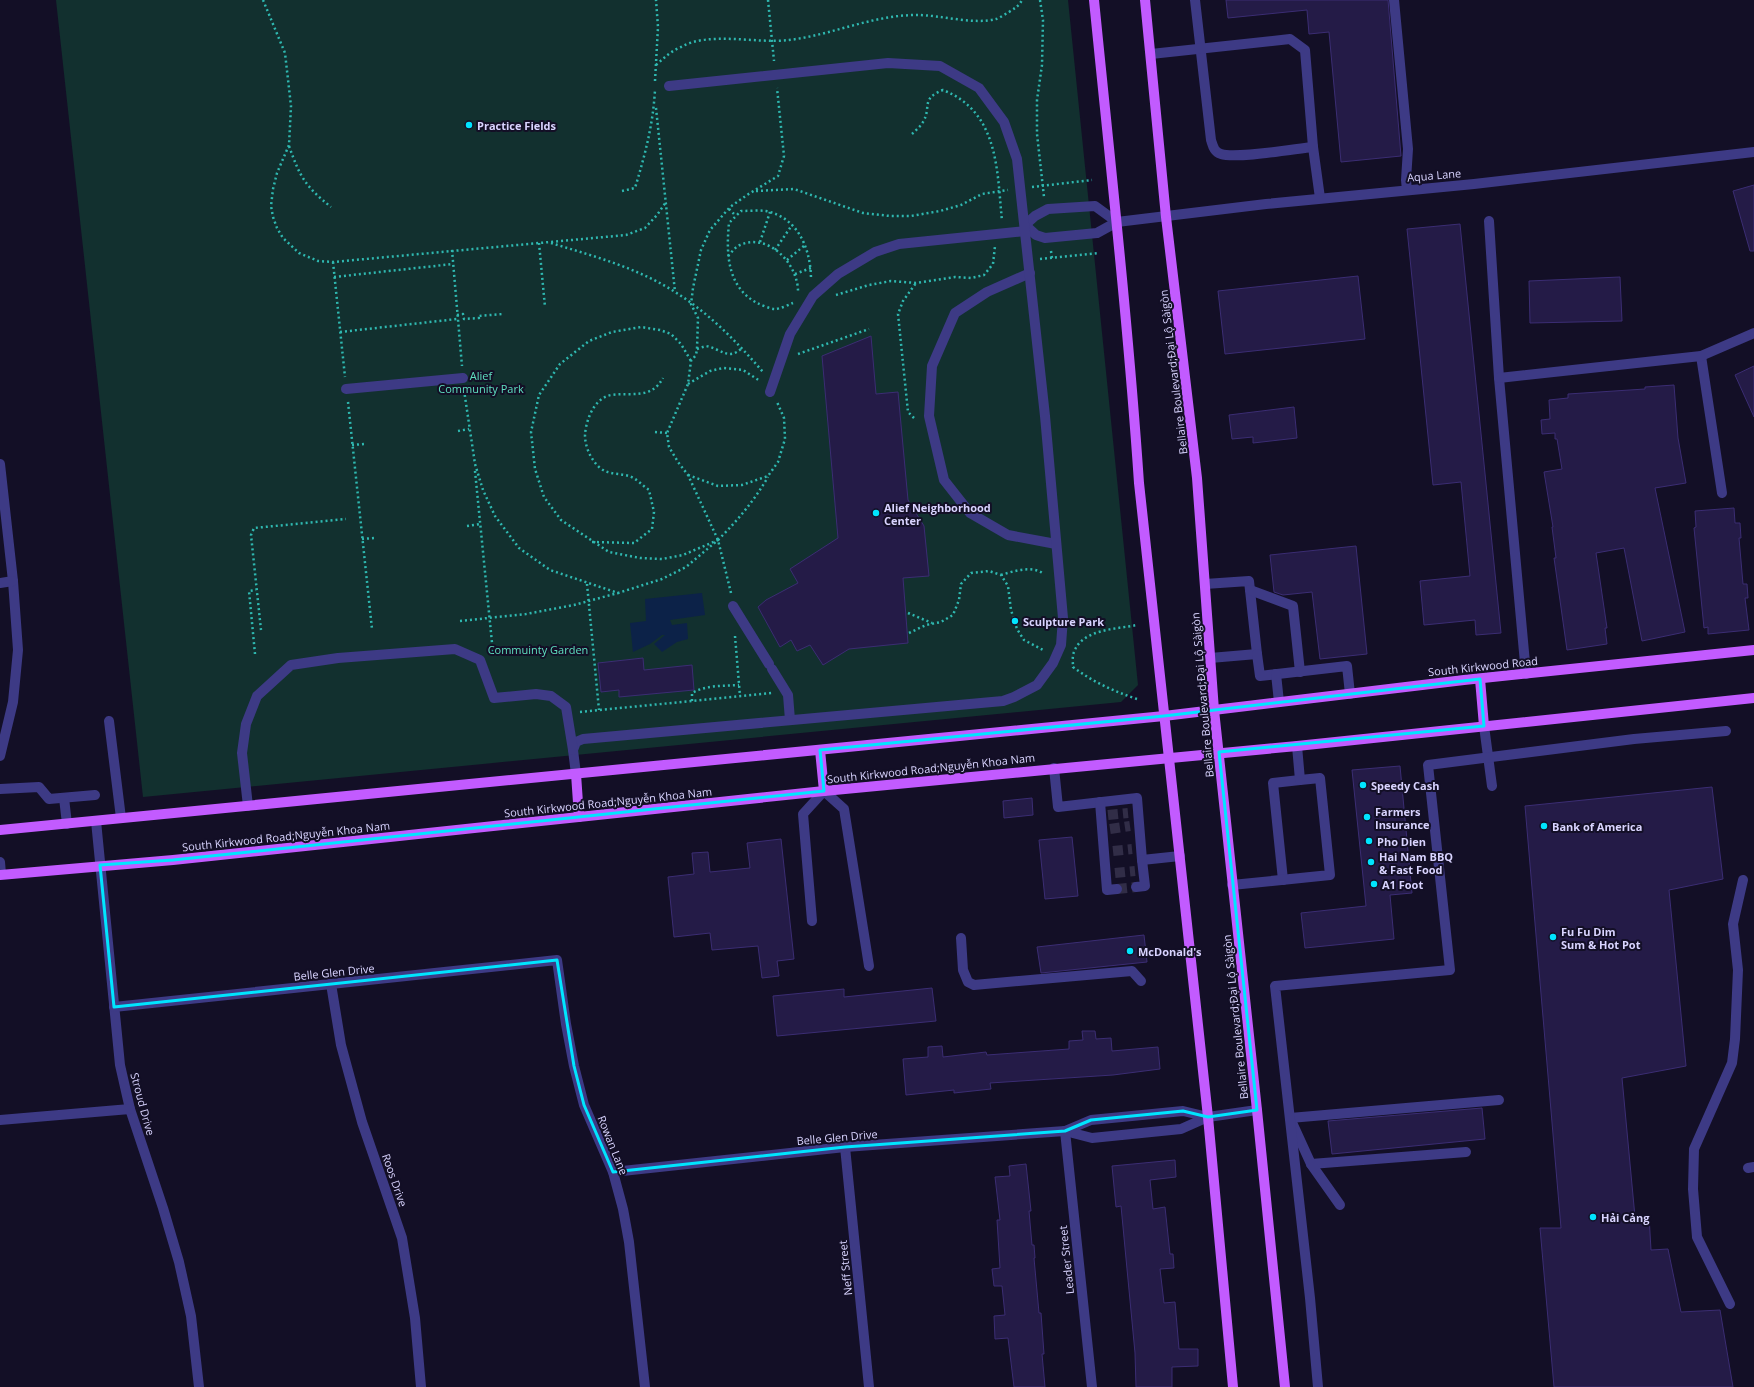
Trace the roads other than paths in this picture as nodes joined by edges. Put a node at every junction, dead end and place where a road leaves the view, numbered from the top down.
1 (1094, 0) edge
2 (1145, 0) edge
3 (1195, 0) edge
4 (1394, 0) edge
5 (1200, 50) junction
6 (1150, 54) junction
7 (669, 86) dead end
8 (1313, 146) junction
9 (1754, 152) edge
10 (1407, 190) junction
11 (1320, 198) junction
12 (1166, 217) junction
13 (1489, 221) dead end
14 (1117, 222) junction
15 (1026, 228) junction
16 (1030, 273) junction
17 (1754, 333) edge
18 (1701, 356) junction
19 (463, 378) road end
20 (1499, 378) junction
21 (772, 388) road end
22 (346, 389) road end
23 (0, 464) edge
24 (1722, 492) dead end
25 (1056, 544) junction
26 (13, 581) junction
27 (0, 583) edge
28 (1205, 584) junction
29 (1250, 590) junction
30 (733, 606) road end
31 (1754, 650) edge
32 (1257, 654) junction
33 (1210, 658) junction
34 (1300, 672) junction
35 (1276, 674) junction
36 (1526, 674) junction
37 (1480, 679) junction
38 (1350, 694) junction
39 (1754, 698) edge
40 (1279, 702) junction
41 (1214, 710) junction
42 (1164, 716) junction
43 (790, 720) junction
44 (109, 721) dead end
45 (1484, 726) junction
46 (1726, 731) dead end
47 (1297, 746) junction
48 (573, 750) junction
49 (820, 750) junction
50 (1219, 752) junction
51 (0, 756) edge
52 (1168, 757) junction
53 (1488, 758) junction
54 (1054, 768) junction
55 (576, 774) junction
56 (1300, 780) junction
57 (1492, 786) dead end
58 (0, 789) edge
59 (824, 791) junction
60 (95, 795) dead end
61 (64, 798) junction
62 (1100, 802) junction
63 (248, 806) junction
64 (579, 817) junction
65 (121, 818) junction
66 (96, 821) junction
67 (67, 824) junction
68 (0, 830) edge
69 (1180, 856) junction
70 (0, 862) edge
71 (100, 865) junction
72 (1140, 867) junction
73 (0, 875) edge
74 (1283, 880) junction
75 (1743, 880) dead end
76 (1232, 885) junction
77 (1136, 887) dead end
78 (1117, 889) dead end
79 (812, 921) dead end
80 (960, 938) dead end
81 (557, 960) joint
82 (869, 966) dead end
83 (1141, 981) dead end
84 (331, 984) junction
85 (114, 1007) junction
86 (1499, 1100) dead end
87 (130, 1109) junction
88 (1257, 1110) junction
89 (1208, 1117) junction
90 (1290, 1118) junction
91 (0, 1120) edge
92 (1065, 1131) junction
93 (845, 1147) junction
94 (1466, 1152) dead end
95 (1311, 1164) junction
96 (613, 1172) junction
97 (1340, 1205) dead end
98 (1730, 1304) dead end
99 (199, 1387) edge
100 (422, 1387) edge
101 (645, 1387) edge
102 (869, 1387) edge
103 (1092, 1387) edge
104 (1233, 1387) edge
105 (1285, 1387) edge
106 (1318, 1387) edge

1 - 14 main road
2 - 6 main road, Bellaire Boulevard;Đại Lộ Sàigòn
3 - 5 street
4 - 10 street
5 - 6 street
5 - 8 street
5 - 8 street
6 - 12 main road, Bellaire Boulevard;Đại Lộ Sàigòn
7 - 15 street
8 - 11 street
9 - 10 street, Aqua Lane
10 - 11 street, Aqua Lane
11 - 12 street, Aqua Lane
12 - 14 street, Aqua Lane
12 - 28 main road, Bellaire Boulevard;Đại Lộ Sàigòn
13 - 20 street
14 - 15 street
14 - 15 street
14 - 42 main road
15 - 16 street
15 - 21 street
16 - 25 street
16 - 25 street
17 - 18 street
18 - 20 street
18 - 24 street
19 - 22 street
20 - 36 street
23 - 26 street
25 - 43 street
26 - 27 street
26 - 51 street
28 - 29 street
28 - 33 main road, Bellaire Boulevard;Đại Lộ Sàigòn
29 - 32 street
29 - 34 street
30 - 43 street
31 - 36 main road, South Kirkwood Road
32 - 33 street
32 - 35 street
33 - 41 main road, Bellaire Boulevard;Đại Lộ Sàigòn
34 - 35 street
34 - 38 street
35 - 40 street
36 - 37 main road, South Kirkwood Road
37 - 38 main road, South Kirkwood Road
37 - 45 main road
38 - 40 main road, South Kirkwood Road
39 - 45 main road
40 - 41 main road, South Kirkwood Road
41 - 42 main road
41 - 50 main road, Bellaire Boulevard;Đại Lộ Sàigòn
42 - 49 main road
42 - 52 main road
43 - 48 street
44 - 65 street
45 - 47 main road
45 - 53 street
46 - 53 street
47 - 50 main road
47 - 56 street
48 - 55 street
48 - 63 street
49 - 55 main road
49 - 59 main road
50 - 52 main road, South Kirkwood Road;Nguyễn Khoa Nam
50 - 76 main road, Bellaire Boulevard;Đại Lộ Sàigòn
52 - 54 main road, South Kirkwood Road;Nguyễn Khoa Nam
52 - 69 main road
53 - 57 street
53 - 90 street
54 - 59 main road, South Kirkwood Road;Nguyễn Khoa Nam
54 - 62 street
55 - 63 main road
55 - 64 main road
56 - 74 street
56 - 74 street
58 - 61 street
59 - 64 main road, South Kirkwood Road;Nguyễn Khoa Nam
59 - 79 street
59 - 82 street
60 - 61 street
61 - 67 street
62 - 72 street
62 - 78 street
63 - 65 main road
64 - 71 main road, South Kirkwood Road;Nguyễn Khoa Nam
65 - 66 main road
66 - 67 main road
66 - 71 street, Stroud Drive
67 - 68 main road
69 - 72 street
69 - 89 main road
70 - 73 street
71 - 73 main road, South Kirkwood Road;Nguyễn Khoa Nam
71 - 85 street, Stroud Drive
72 - 77 street
74 - 76 street
75 - 98 street
76 - 88 main road, Bellaire Boulevard;Đại Lộ Sàigòn
80 - 83 street
81 - 84 street, Belle Glen Drive
81 - 96 street, Rowan Lane
84 - 85 street, Belle Glen Drive
84 - 100 street, Roos Drive
85 - 87 street, Stroud Drive
86 - 90 street
87 - 91 street
87 - 99 street, Stroud Drive
88 - 89 street, Belle Glen Drive
88 - 105 main road, Bellaire Boulevard;Đại Lộ Sàigòn
89 - 92 street, Belle Glen Drive
89 - 92 street, Belle Glen Drive
89 - 104 main road
90 - 95 street
90 - 106 street
92 - 93 street, Belle Glen Drive
92 - 103 street, Leader Street
93 - 96 street, Belle Glen Drive
93 - 102 street, Neff Street
94 - 95 street
95 - 97 street
96 - 101 street, Rowan Lane

